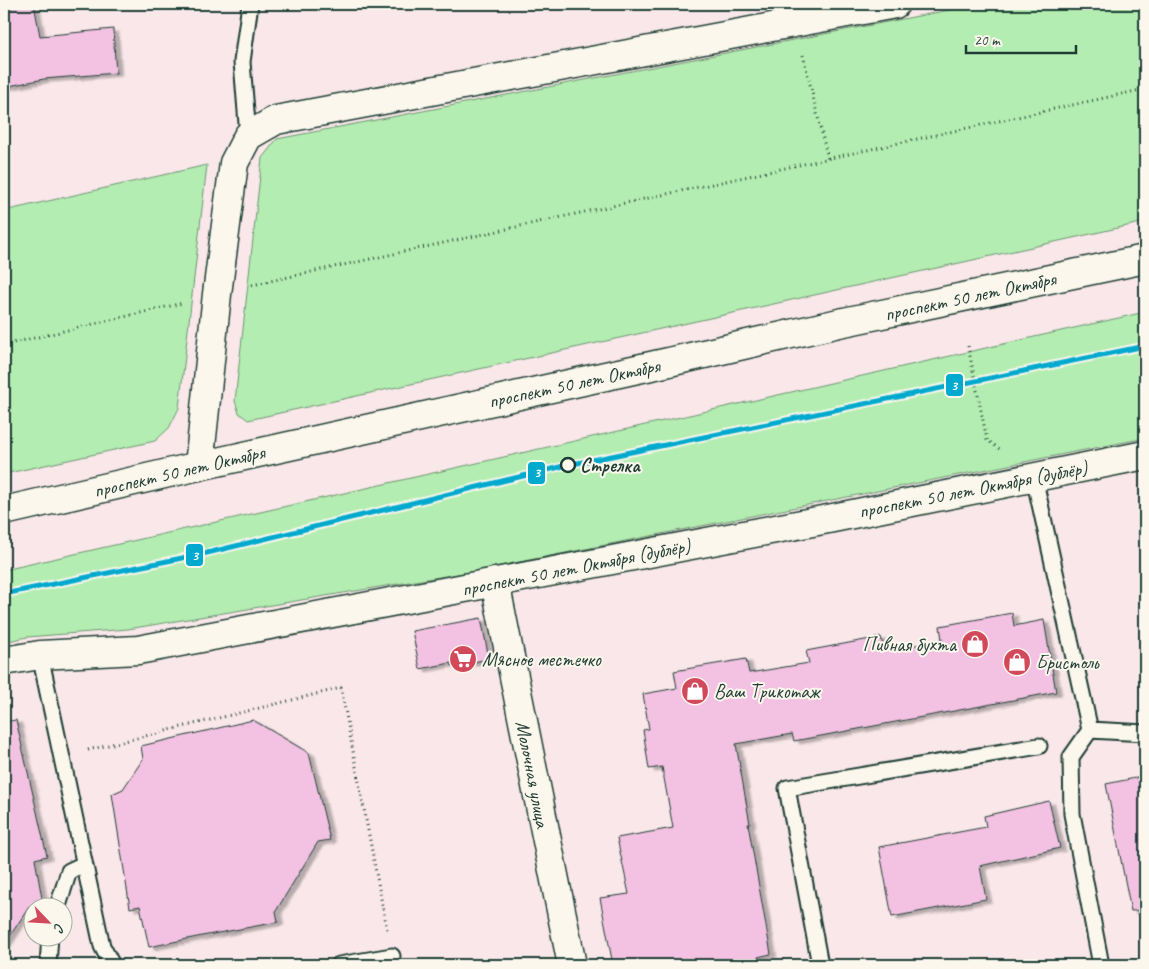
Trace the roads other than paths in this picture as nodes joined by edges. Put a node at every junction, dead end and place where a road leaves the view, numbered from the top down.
1 (250, 4) edge
2 (895, 4) edge
3 (248, 136) junction
4 (1145, 259) edge
5 (1145, 455) edge
6 (199, 466) junction
7 (1034, 477) junction
8 (4, 511) edge
9 (495, 582) junction
10 (40, 655) junction
11 (4, 661) edge
12 (1090, 730) junction
13 (1145, 733) edge
14 (1038, 746) dead end
15 (84, 864) junction
16 (61, 896) edge
17 (49, 946) edge
18 (392, 956) road end
19 (48, 965) edge
20 (112, 965) edge
21 (339, 965) edge
22 (572, 965) edge
23 (820, 965) edge
24 (1102, 965) edge

1 - 3 lane
2 - 3 street
3 - 6 street
4 - 6 street, проспект 50 лет Октября
5 - 7 street, проспект 50 лет Октября (дублёр)
6 - 8 street, проспект 50 лет Октября
7 - 9 street, проспект 50 лет Октября (дублёр)
7 - 12 lane
9 - 10 street, проспект 50 лет Октября (дублёр)
9 - 22 street, Молочная улица
10 - 11 street, проспект 50 лет Октября (дублёр)
10 - 15 lane
12 - 13 lane
12 - 24 lane
14 - 23 lane
15 - 16 lane
15 - 20 lane
17 - 19 lane
18 - 21 lane

